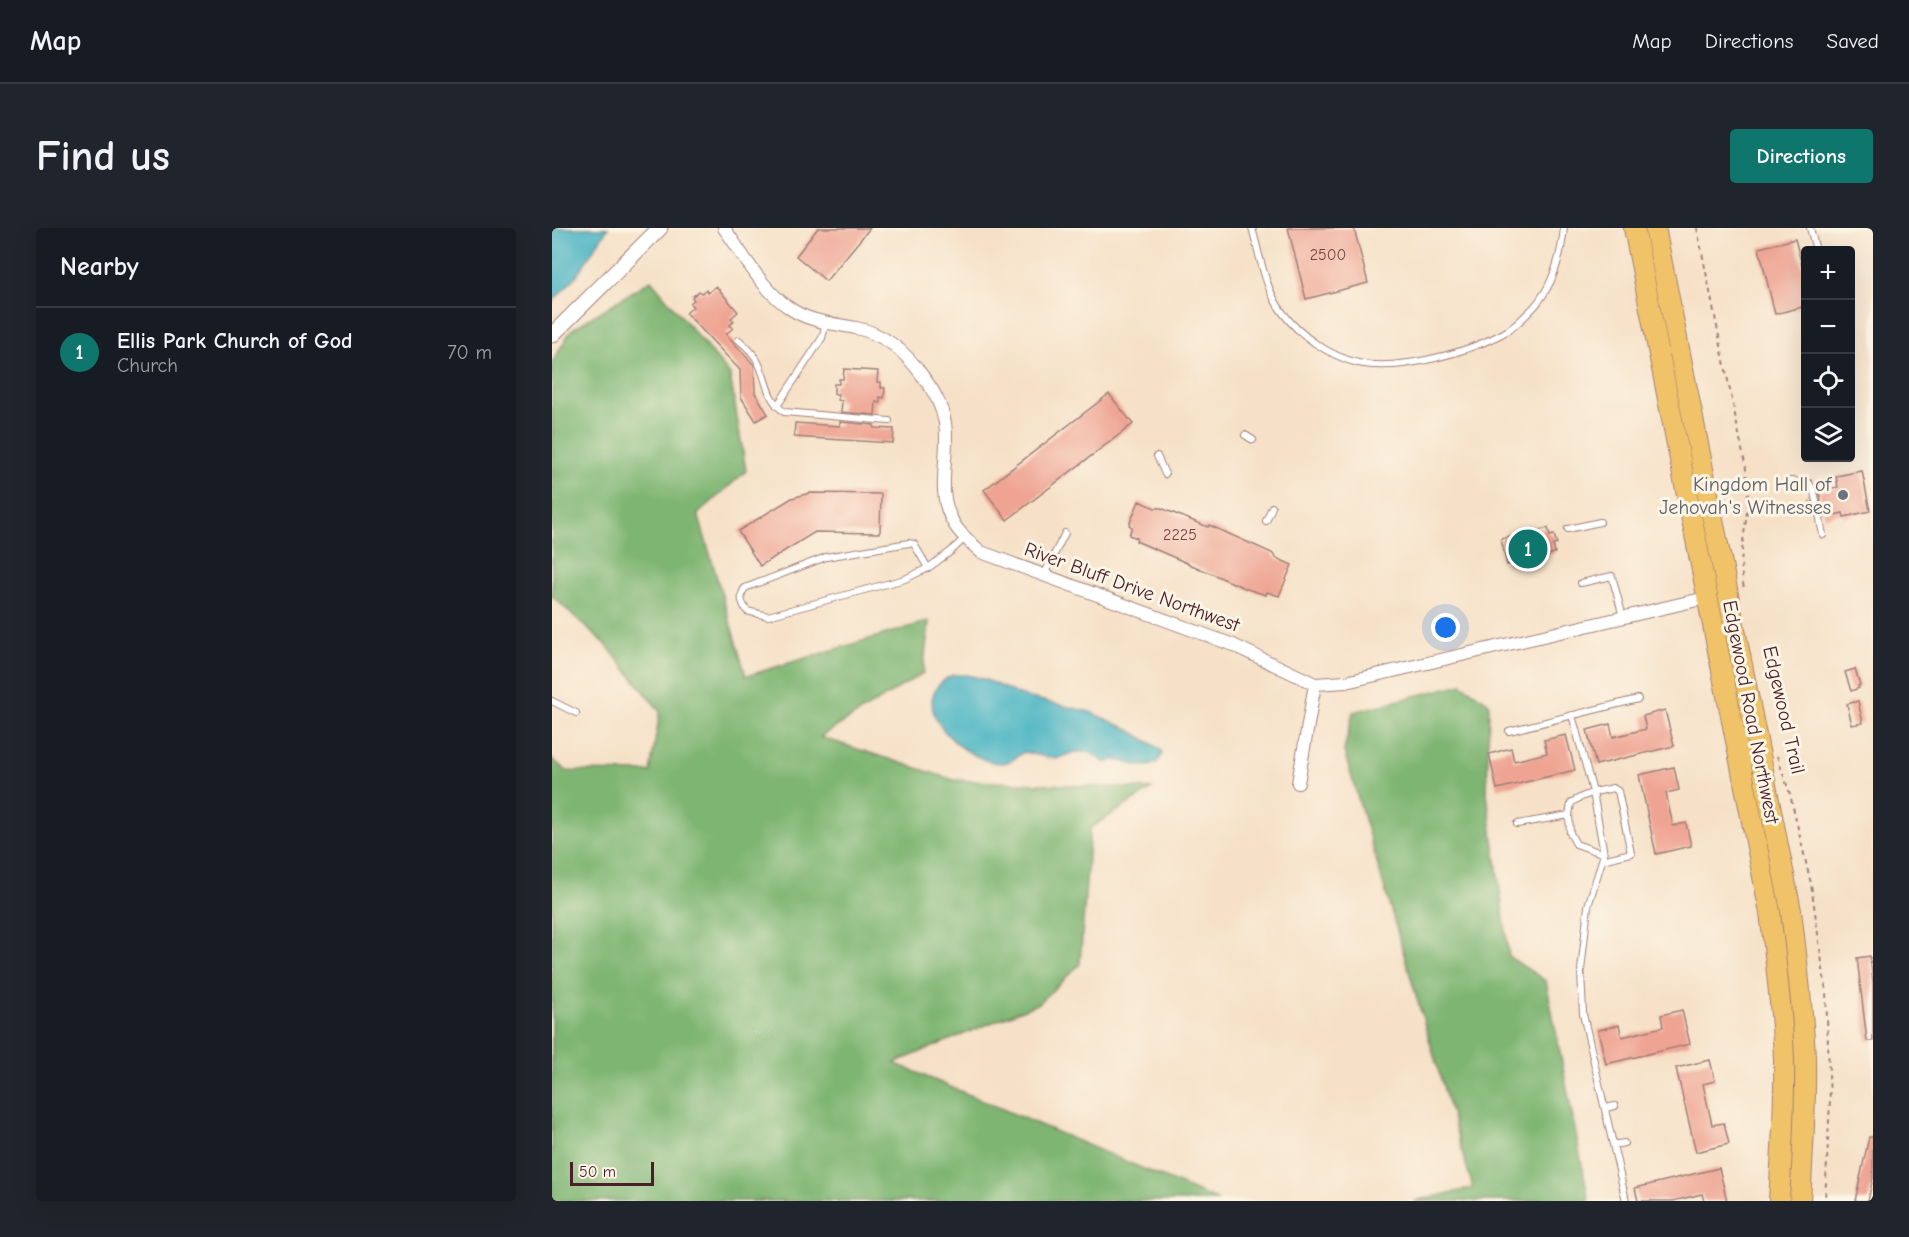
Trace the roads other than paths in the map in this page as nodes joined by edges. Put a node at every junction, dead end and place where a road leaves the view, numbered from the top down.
1 (660, 228) edge
2 (724, 228) edge
3 (1252, 228) edge
4 (1564, 228) edge
5 (1634, 228) edge
6 (1655, 228) edge
7 (1810, 228) edge
8 (1815, 246) edge
9 (826, 323) junction
10 (552, 334) edge
11 (739, 339) dead end
12 (777, 406) junction
13 (889, 421) dead end
14 (1245, 435) dead end
15 (1253, 440) dead end
16 (1157, 456) dead end
17 (1165, 474) dead end
18 (1791, 481) dead end
19 (1816, 501) dead end
20 (1272, 507) dead end
21 (1819, 514) dead end
22 (1266, 521) dead end
23 (1600, 522) dead end
24 (1568, 530) dead end
25 (1065, 533) dead end
26 (1823, 535) dead end
27 (965, 538) junction
28 (928, 568) junction
29 (1044, 575) junction
30 (1581, 583) dead end
31 (1707, 598) junction
32 (1624, 617) junction
33 (1316, 684) junction
34 (1638, 699) dead end
35 (552, 701) edge
36 (576, 713) dead end
37 (1572, 715) junction
38 (1509, 731) dead end
39 (1298, 783) dead end
40 (1593, 792) junction
41 (1569, 815) junction
42 (1517, 825) dead end
43 (1603, 857) junction
44 (1615, 1106) dead end
45 (1605, 1108) junction
46 (1624, 1143) dead end
47 (1613, 1145) junction
48 (1626, 1201) edge
49 (1779, 1201) edge
50 (1800, 1201) edge

1 - 10 street
2 - 9 street, River Bluff Drive Northwest
3 - 4 lane
5 - 31 main road, Edgewood Road Northwest
6 - 50 main road, Edgewood Road Northwest
7 - 8 lane
9 - 12 lane
9 - 27 street, River Bluff Drive Northwest
11 - 12 lane
12 - 13 lane
14 - 15 lane
16 - 17 lane
18 - 19 lane
20 - 22 lane
21 - 26 lane
23 - 24 lane
25 - 29 lane
27 - 28 lane
27 - 29 street, River Bluff Drive Northwest
28 - 28 lane
29 - 33 street, River Bluff Drive Northwest
30 - 32 lane
31 - 32 street, River Bluff Drive Northwest
31 - 49 main road, Edgewood Road Northwest
32 - 33 street, River Bluff Drive Northwest
33 - 39 street
34 - 37 lane
35 - 36 lane
37 - 38 lane
37 - 40 lane
40 - 41 lane
40 - 43 lane
40 - 43 lane
41 - 42 lane
41 - 43 lane
43 - 45 lane
44 - 45 lane
45 - 47 lane
46 - 47 lane
47 - 48 lane

